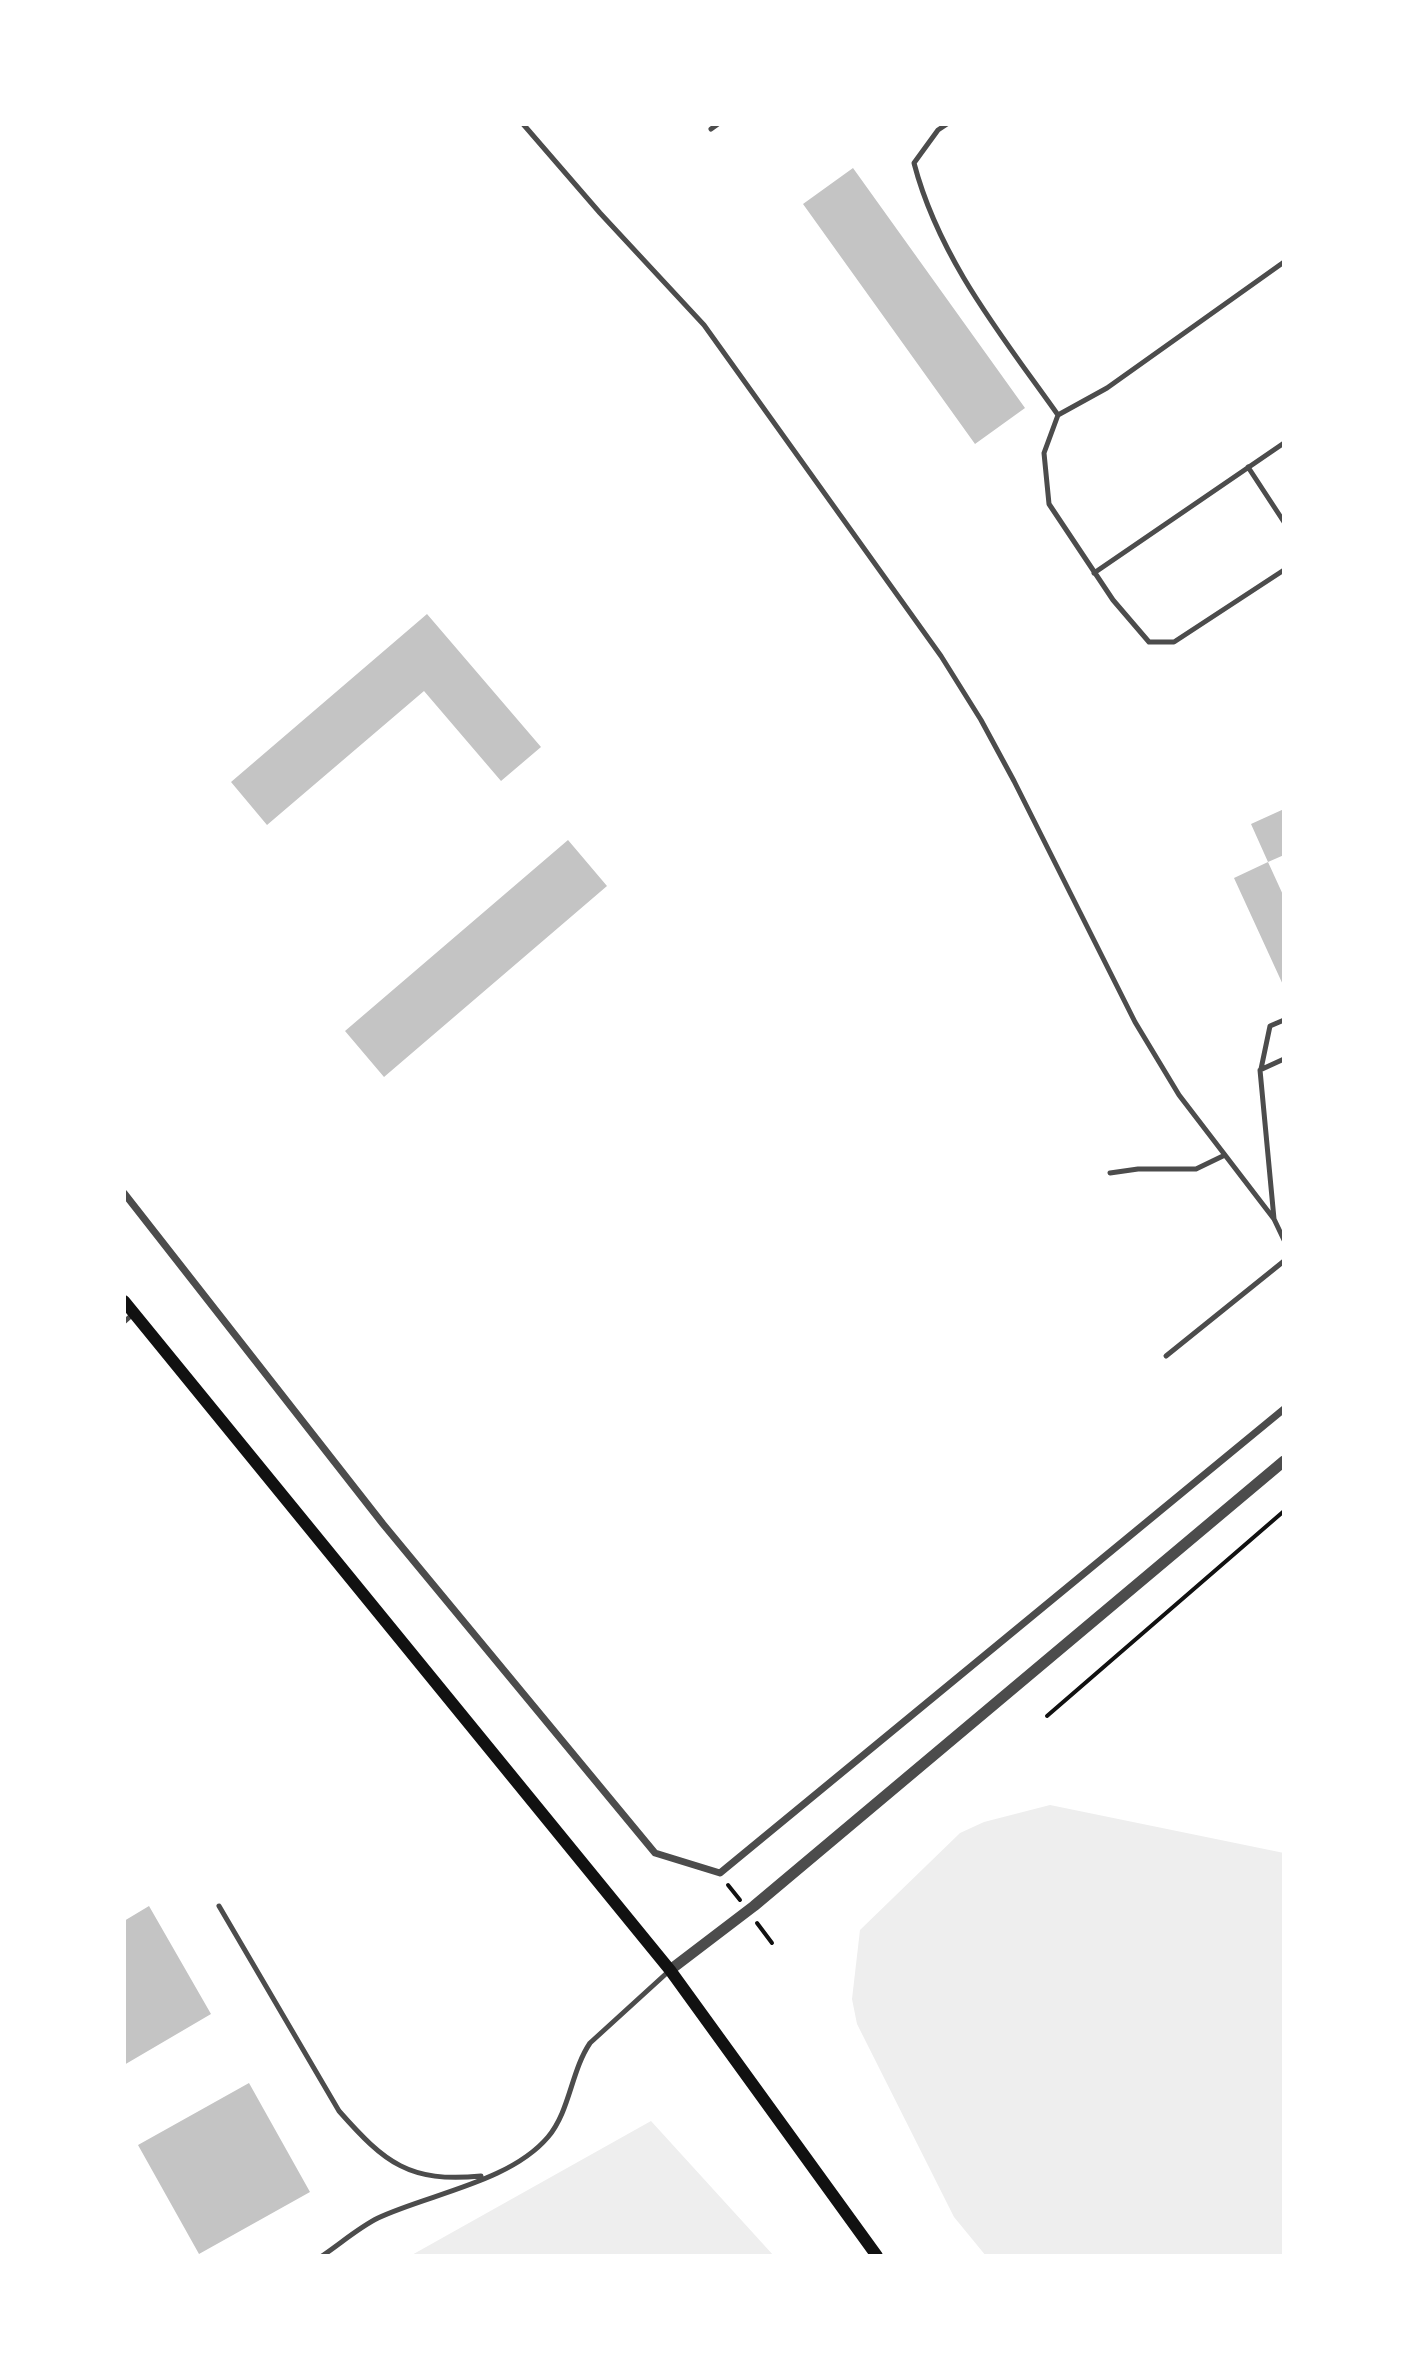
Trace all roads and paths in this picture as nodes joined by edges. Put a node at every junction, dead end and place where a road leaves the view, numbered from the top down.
1 (523, 124) edge
2 (718, 124) edge
3 (947, 124) edge
4 (711, 129) dead end
5 (1284, 262) edge
6 (1058, 415) junction
7 (1284, 443) edge
8 (1248, 467) junction
9 (1284, 522) edge
10 (1284, 570) edge
11 (1094, 573) junction
12 (1284, 1020) edge
13 (1284, 1059) edge
14 (1260, 1070) junction
15 (1225, 1155) junction
16 (1110, 1173) dead end
17 (124, 1193) edge
18 (1274, 1219) junction
19 (1284, 1240) edge
20 (1284, 1261) edge
21 (124, 1301) edge
22 (129, 1318) edge
23 (1166, 1356) dead end
24 (1284, 1409) edge
25 (1284, 1461) edge
26 (1284, 1511) edge
27 (1047, 1716) dead end
28 (219, 1906) dead end
29 (670, 1970) junction
30 (490, 2175) junction
31 (322, 2256) edge
32 (877, 2256) edge

1 - 15 lane
2 - 4 lane
3 - 6 lane
5 - 6 lane
6 - 11 lane
7 - 8 lane
8 - 9 lane
8 - 11 lane
10 - 11 lane
12 - 14 lane
13 - 14 lane
14 - 18 lane
15 - 16 lane
15 - 18 lane
17 - 24 street
18 - 19 lane
20 - 23 lane
21 - 22 main road
22 - 29 main road
25 - 29 street
26 - 27 path
28 - 30 lane
29 - 30 lane
29 - 32 main road
30 - 31 lane

